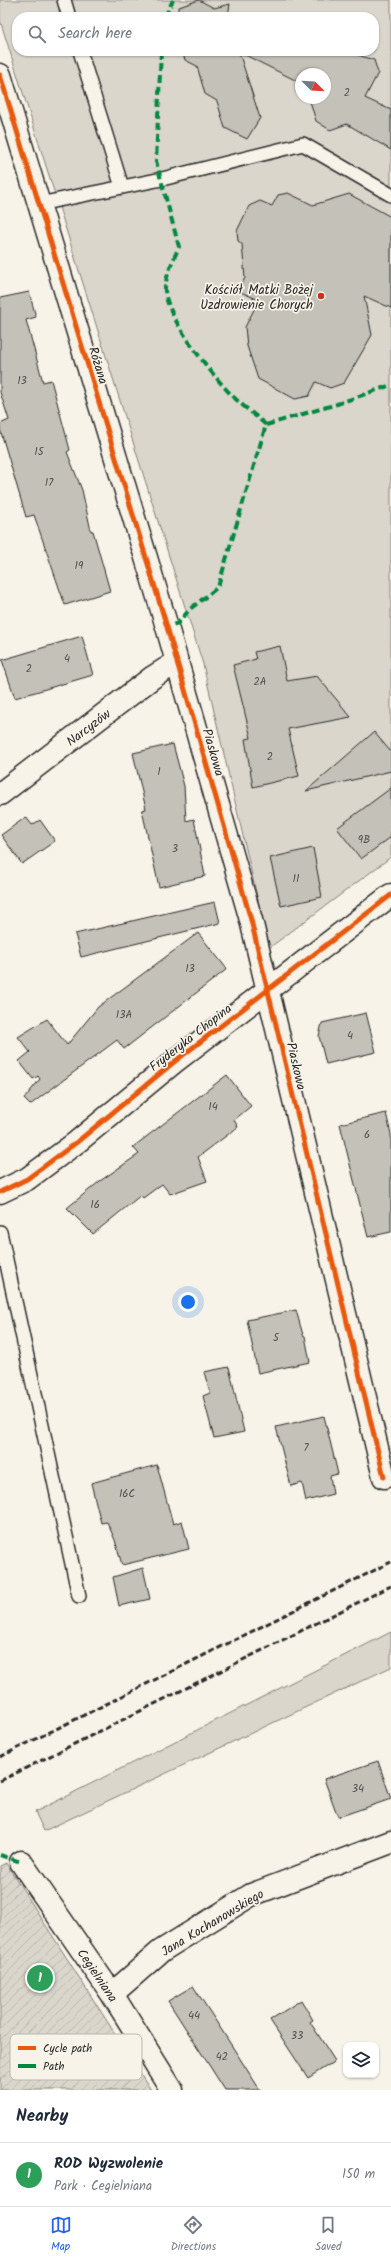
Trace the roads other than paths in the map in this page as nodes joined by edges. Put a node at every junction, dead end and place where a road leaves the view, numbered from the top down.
1 (64, 0) edge
2 (68, 12) edge
3 (82, 56) edge
4 (0, 75) edge
5 (122, 187) junction
6 (391, 195) edge
7 (38, 204) junction
8 (177, 662) junction
9 (0, 794) edge
10 (391, 895) edge
11 (268, 990) junction
12 (0, 1192) edge
13 (0, 1232) edge
14 (384, 1477) dead end
15 (79, 1596) dead end
16 (391, 1842) edge
17 (21, 1862) dead end
18 (112, 1994) junction
19 (137, 2034) edge
20 (142, 2042) edge
21 (172, 2090) edge

1 - 2 lane
3 - 5 lane
4 - 7 street, Różana
5 - 6 lane
5 - 7 lane
7 - 8 street, Różana
8 - 9 street, Narcyzów
8 - 11 street, Piaskowa
10 - 11 street, Fryderyka Chopina
11 - 12 street, Fryderyka Chopina
11 - 14 street, Piaskowa
13 - 15 lane
16 - 18 street, Jana Kochanowskiego
17 - 18 street, Cegielniana
18 - 19 street, Cegielniana
20 - 21 street, Cegielniana

